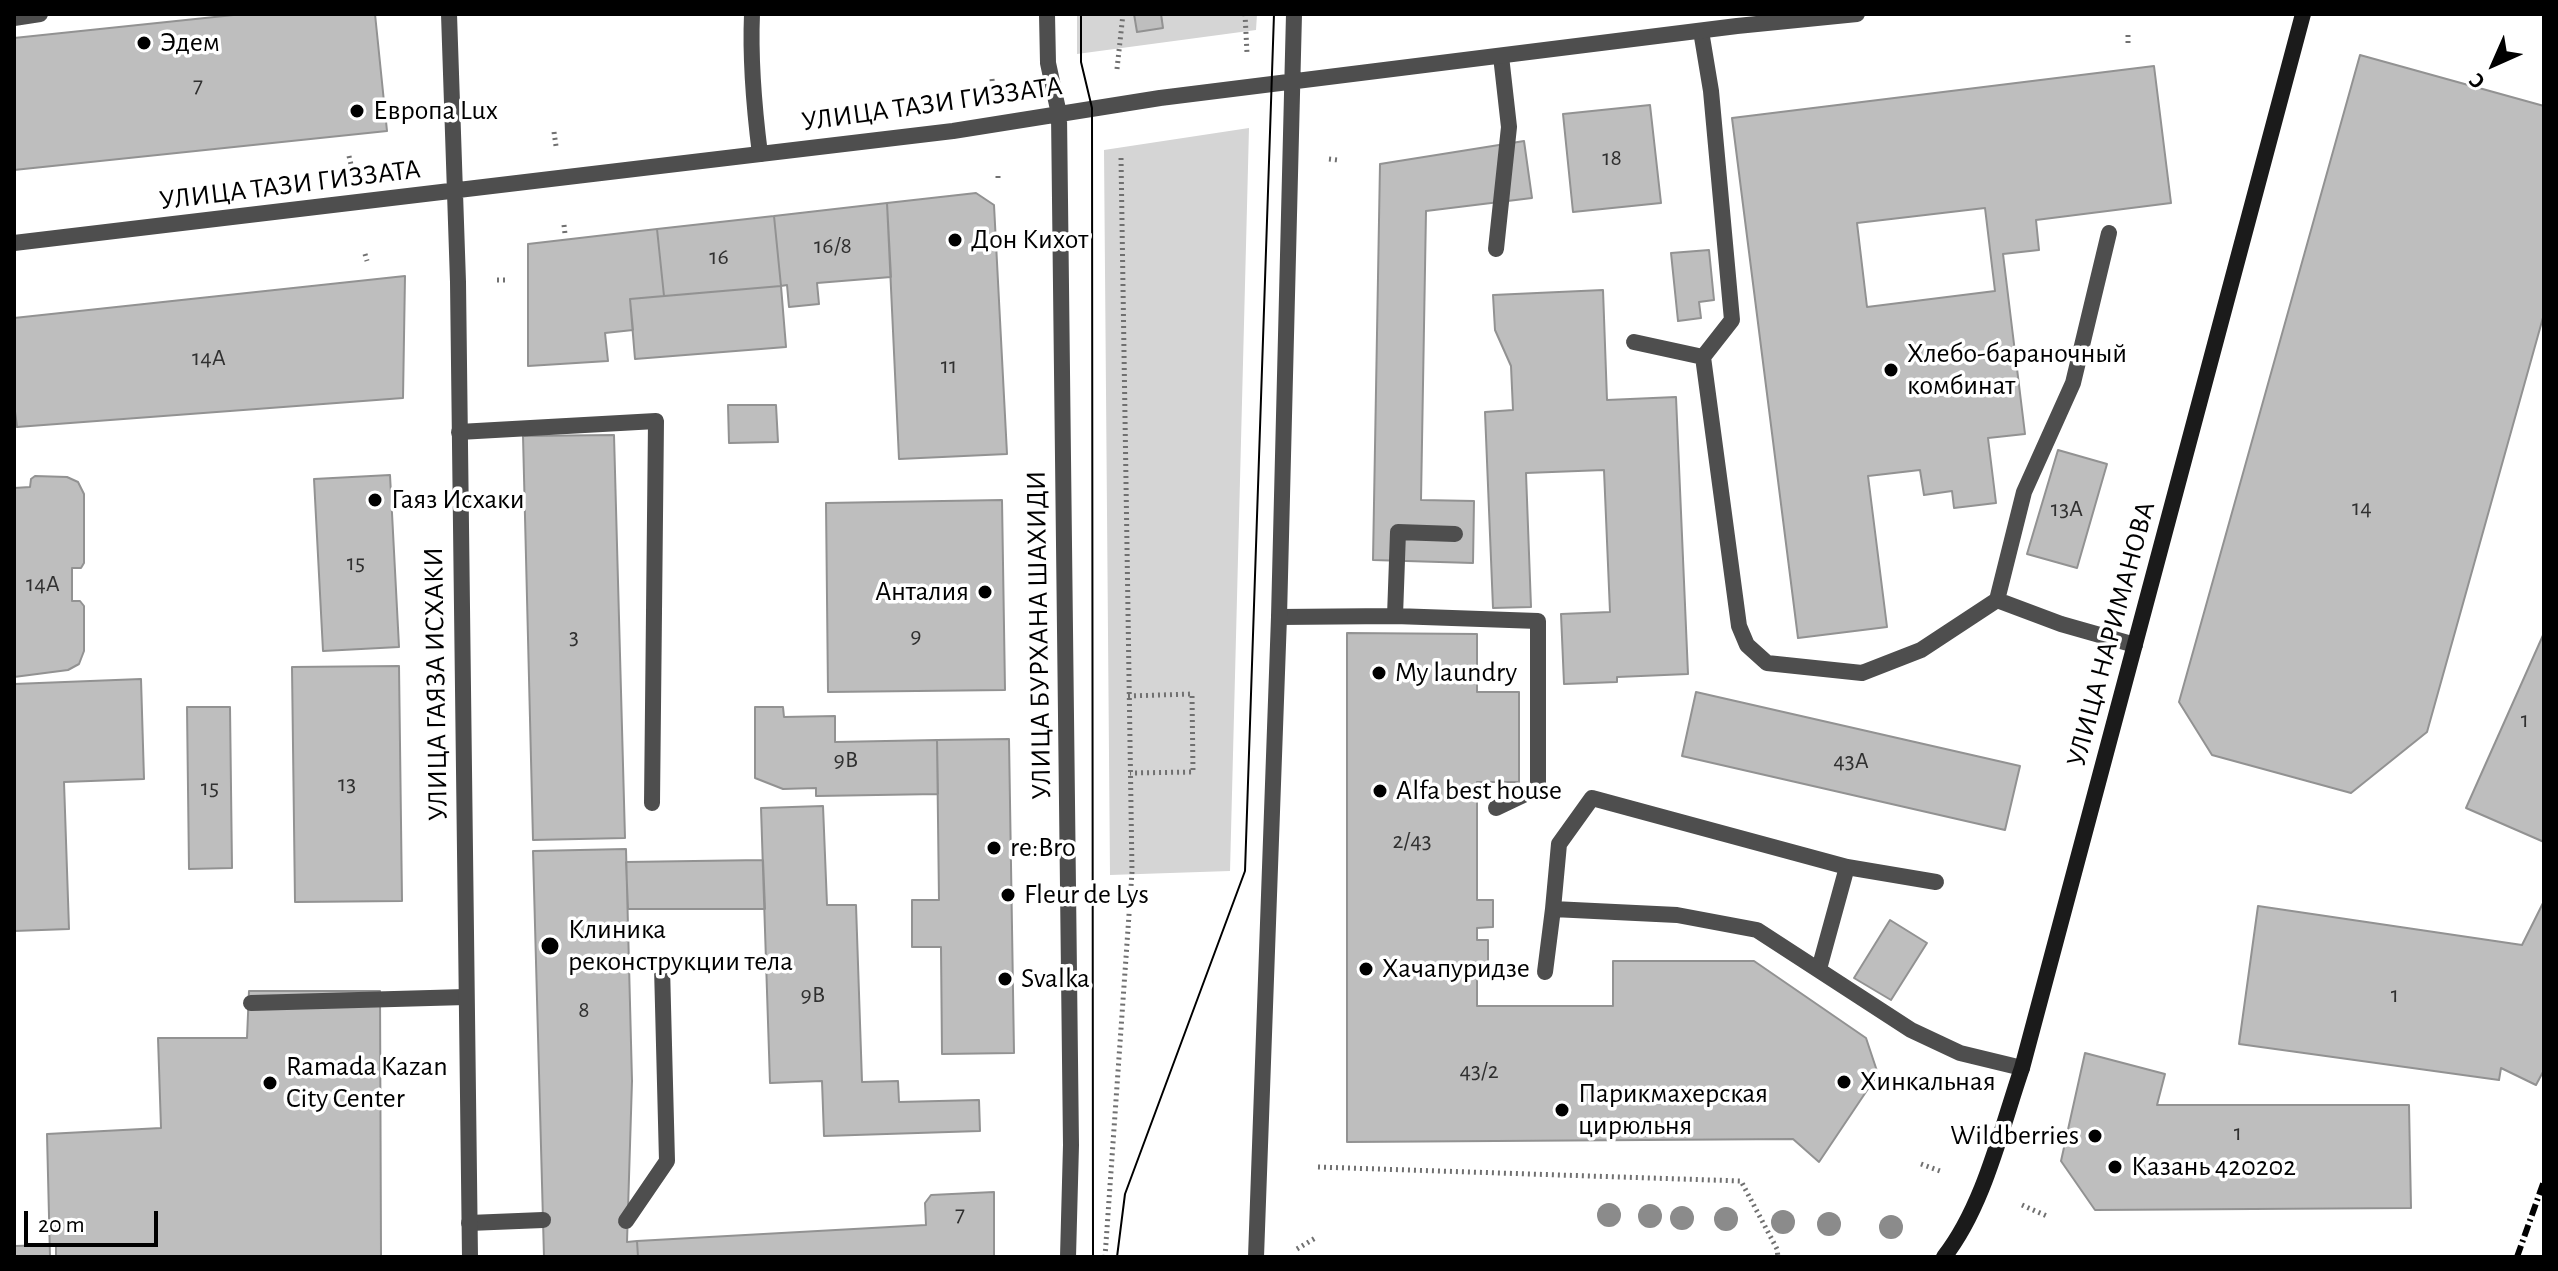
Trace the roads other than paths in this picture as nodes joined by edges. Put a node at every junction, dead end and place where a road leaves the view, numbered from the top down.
1 (40, 14) edge
2 (449, 14) edge
3 (752, 14) edge
4 (1047, 14) edge
5 (1294, 14) edge
6 (1857, 14) edge
7 (2303, 14) edge
8 (14, 18) edge
9 (1778, 18) edge
10 (1737, 20) edge
11 (1701, 31) junction
12 (1501, 56) junction
13 (1293, 81) junction
14 (1059, 114) junction
15 (760, 154) junction
16 (454, 192) junction
17 (2109, 233) dead end
18 (14, 243) edge
19 (1496, 249) dead end
20 (1634, 342) dead end
21 (1703, 357) junction
22 (459, 432) junction
23 (1455, 534) dead end
24 (1997, 600) junction
25 (1395, 616) junction
26 (1279, 617) junction
27 (2135, 645) junction
28 (652, 803) dead end
29 (1496, 808) dead end
30 (1847, 867) junction
31 (1936, 882) dead end
32 (1553, 909) junction
33 (662, 967) dead end
34 (1819, 969) junction
35 (1545, 972) dead end
36 (466, 997) junction
37 (251, 1003) dead end
38 (2022, 1068) junction
39 (543, 1220) dead end
40 (626, 1221) dead end
41 (469, 1223) junction
42 (470, 1257) edge
43 (1068, 1257) edge
44 (1256, 1257) edge
45 (1944, 1257) edge

1 - 8 street
2 - 16 street, УЛИЦА ГАЯЗА ИСХАКИ
3 - 15 street
4 - 14 street, УЛИЦА БУРХАНА ШАХИДИ
5 - 13 street
6 - 9 street, УЛИЦА ТАЗИ ГИЗЗАТА
7 - 27 main road, УЛИЦА НАРИМАНОВА
9 - 10 street, УЛИЦА ТАЗИ ГИЗЗАТА
10 - 11 street, УЛИЦА ТАЗИ ГИЗЗАТА
11 - 12 street, УЛИЦА ТАЗИ ГИЗЗАТА
11 - 21 street
12 - 13 street, УЛИЦА ТАЗИ ГИЗЗАТА
12 - 19 street
13 - 14 street, УЛИЦА ТАЗИ ГИЗЗАТА
13 - 26 street
14 - 15 street, УЛИЦА ТАЗИ ГИЗЗАТА
14 - 43 street, УЛИЦА БУРХАНА ШАХИДИ
15 - 16 street, УЛИЦА ТАЗИ ГИЗЗАТА
16 - 18 street, УЛИЦА ТАЗИ ГИЗЗАТА
16 - 22 street, УЛИЦА ГАЯЗА ИСХАКИ
17 - 24 street
20 - 21 street
21 - 24 street
22 - 28 street
22 - 36 street, УЛИЦА ГАЯЗА ИСХАКИ
23 - 25 street
24 - 27 street
25 - 26 street
25 - 29 street
26 - 44 street
27 - 38 main road, УЛИЦА НАРИМАНОВА
30 - 31 street
30 - 32 street
30 - 34 street
32 - 34 street
32 - 35 street
33 - 40 street
34 - 38 street
36 - 37 street
36 - 41 street, УЛИЦА ГАЯЗА ИСХАКИ
38 - 45 main road, УЛИЦА НАРИМАНОВА
39 - 41 street
41 - 42 street, УЛИЦА ГАЯЗА ИСХАКИ

